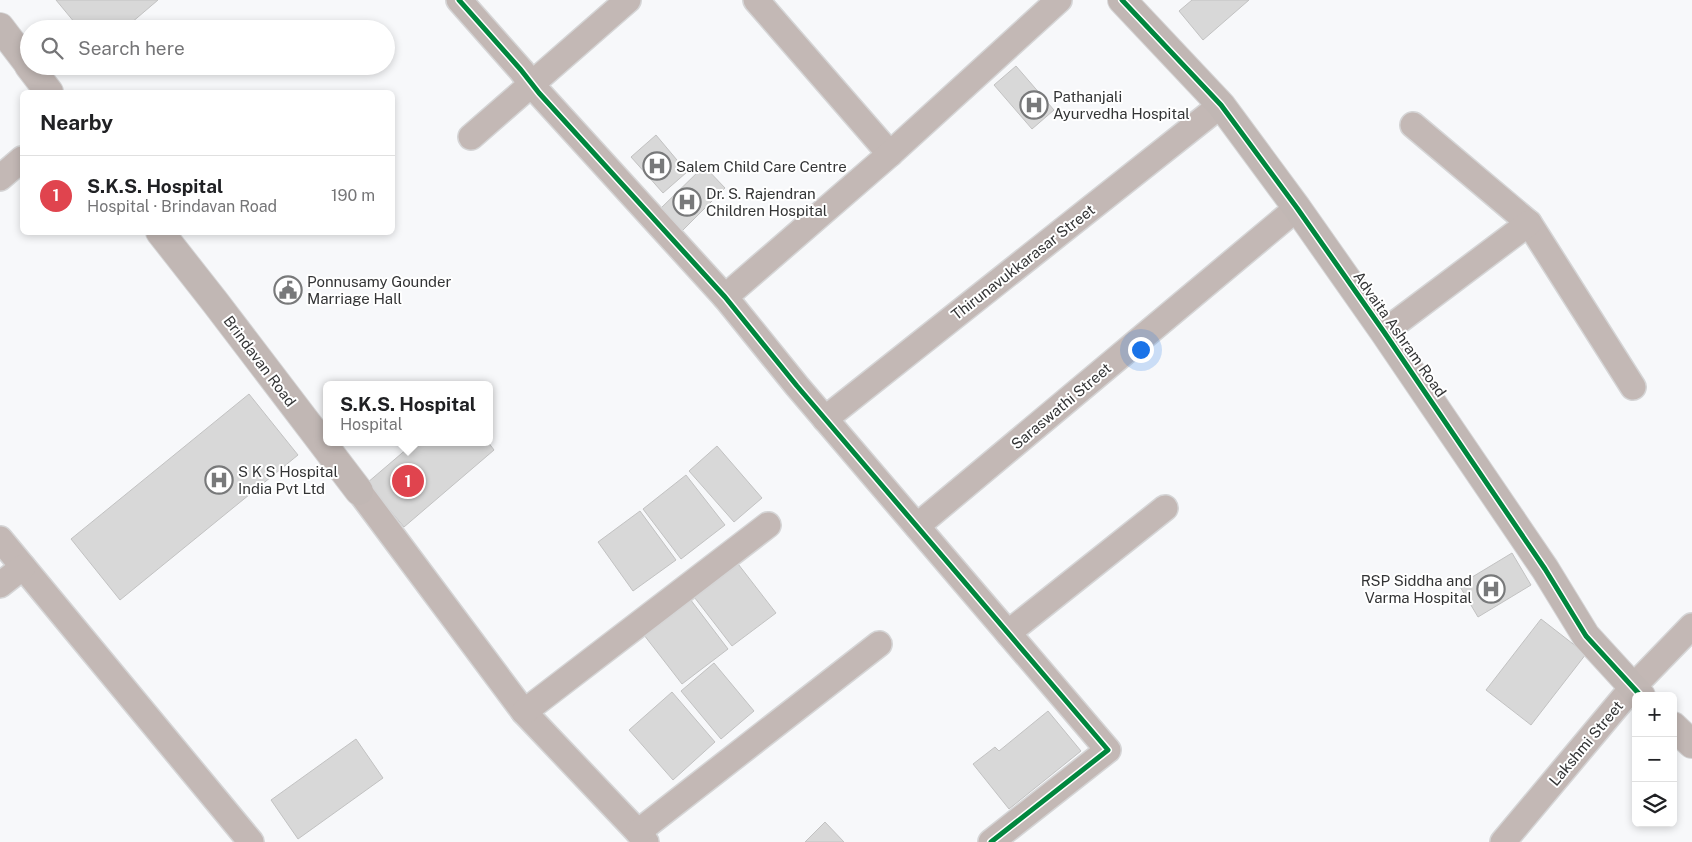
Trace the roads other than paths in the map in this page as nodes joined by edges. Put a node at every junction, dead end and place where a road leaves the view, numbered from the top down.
1 (459, 0) edge
2 (628, 0) edge
3 (756, 0) edge
4 (1059, 0) edge
5 (1122, 0) edge
6 (0, 28) edge
7 (20, 54) edge
8 (36, 75) edge
9 (532, 83) junction
10 (47, 90) edge
11 (1221, 105) junction
12 (1413, 125) dead end
13 (471, 137) dead end
14 (890, 154) junction
15 (20, 161) edge
16 (0, 178) edge
17 (1297, 208) junction
18 (1529, 223) junction
19 (162, 235) edge
20 (725, 298) junction
21 (1384, 332) junction
22 (1633, 387) dead end
23 (825, 419) junction
24 (323, 444) edge
25 (325, 446) edge
26 (359, 491) joint
27 (1165, 508) dead end
28 (768, 525) dead end
29 (917, 526) junction
30 (0, 540) edge
31 (23, 567) junction
32 (0, 584) edge
33 (1692, 626) edge
34 (1008, 633) junction
35 (879, 644) dead end
36 (1637, 692) edge
37 (1632, 698) edge
38 (524, 712) junction
39 (1677, 730) edge
40 (1692, 744) edge
41 (642, 837) edge
42 (252, 842) edge
43 (991, 842) edge
44 (1503, 842) edge

1 - 9 street
2 - 9 street
3 - 14 street
4 - 14 street
5 - 11 street, Advaita Ashram Road
6 - 7 street
8 - 10 street
9 - 13 street
9 - 20 street
11 - 17 street, Advaita Ashram Road
11 - 23 street, Thirunavukkarasar Street
12 - 18 street
14 - 20 street
15 - 16 street
17 - 21 street, Advaita Ashram Road
17 - 29 street, Saraswathi Street
18 - 21 street
18 - 22 street
19 - 24 street, Brindavan Road
20 - 23 street
21 - 36 street, Advaita Ashram Road
23 - 29 street
25 - 26 street, Brindavan Road
26 - 38 street
27 - 34 street
28 - 38 street
29 - 34 street
30 - 31 street
31 - 32 street
31 - 42 street
33 - 36 street, Lakshmi Street
34 - 43 street
35 - 41 street
37 - 44 street, Lakshmi Street
38 - 41 street
39 - 40 street

